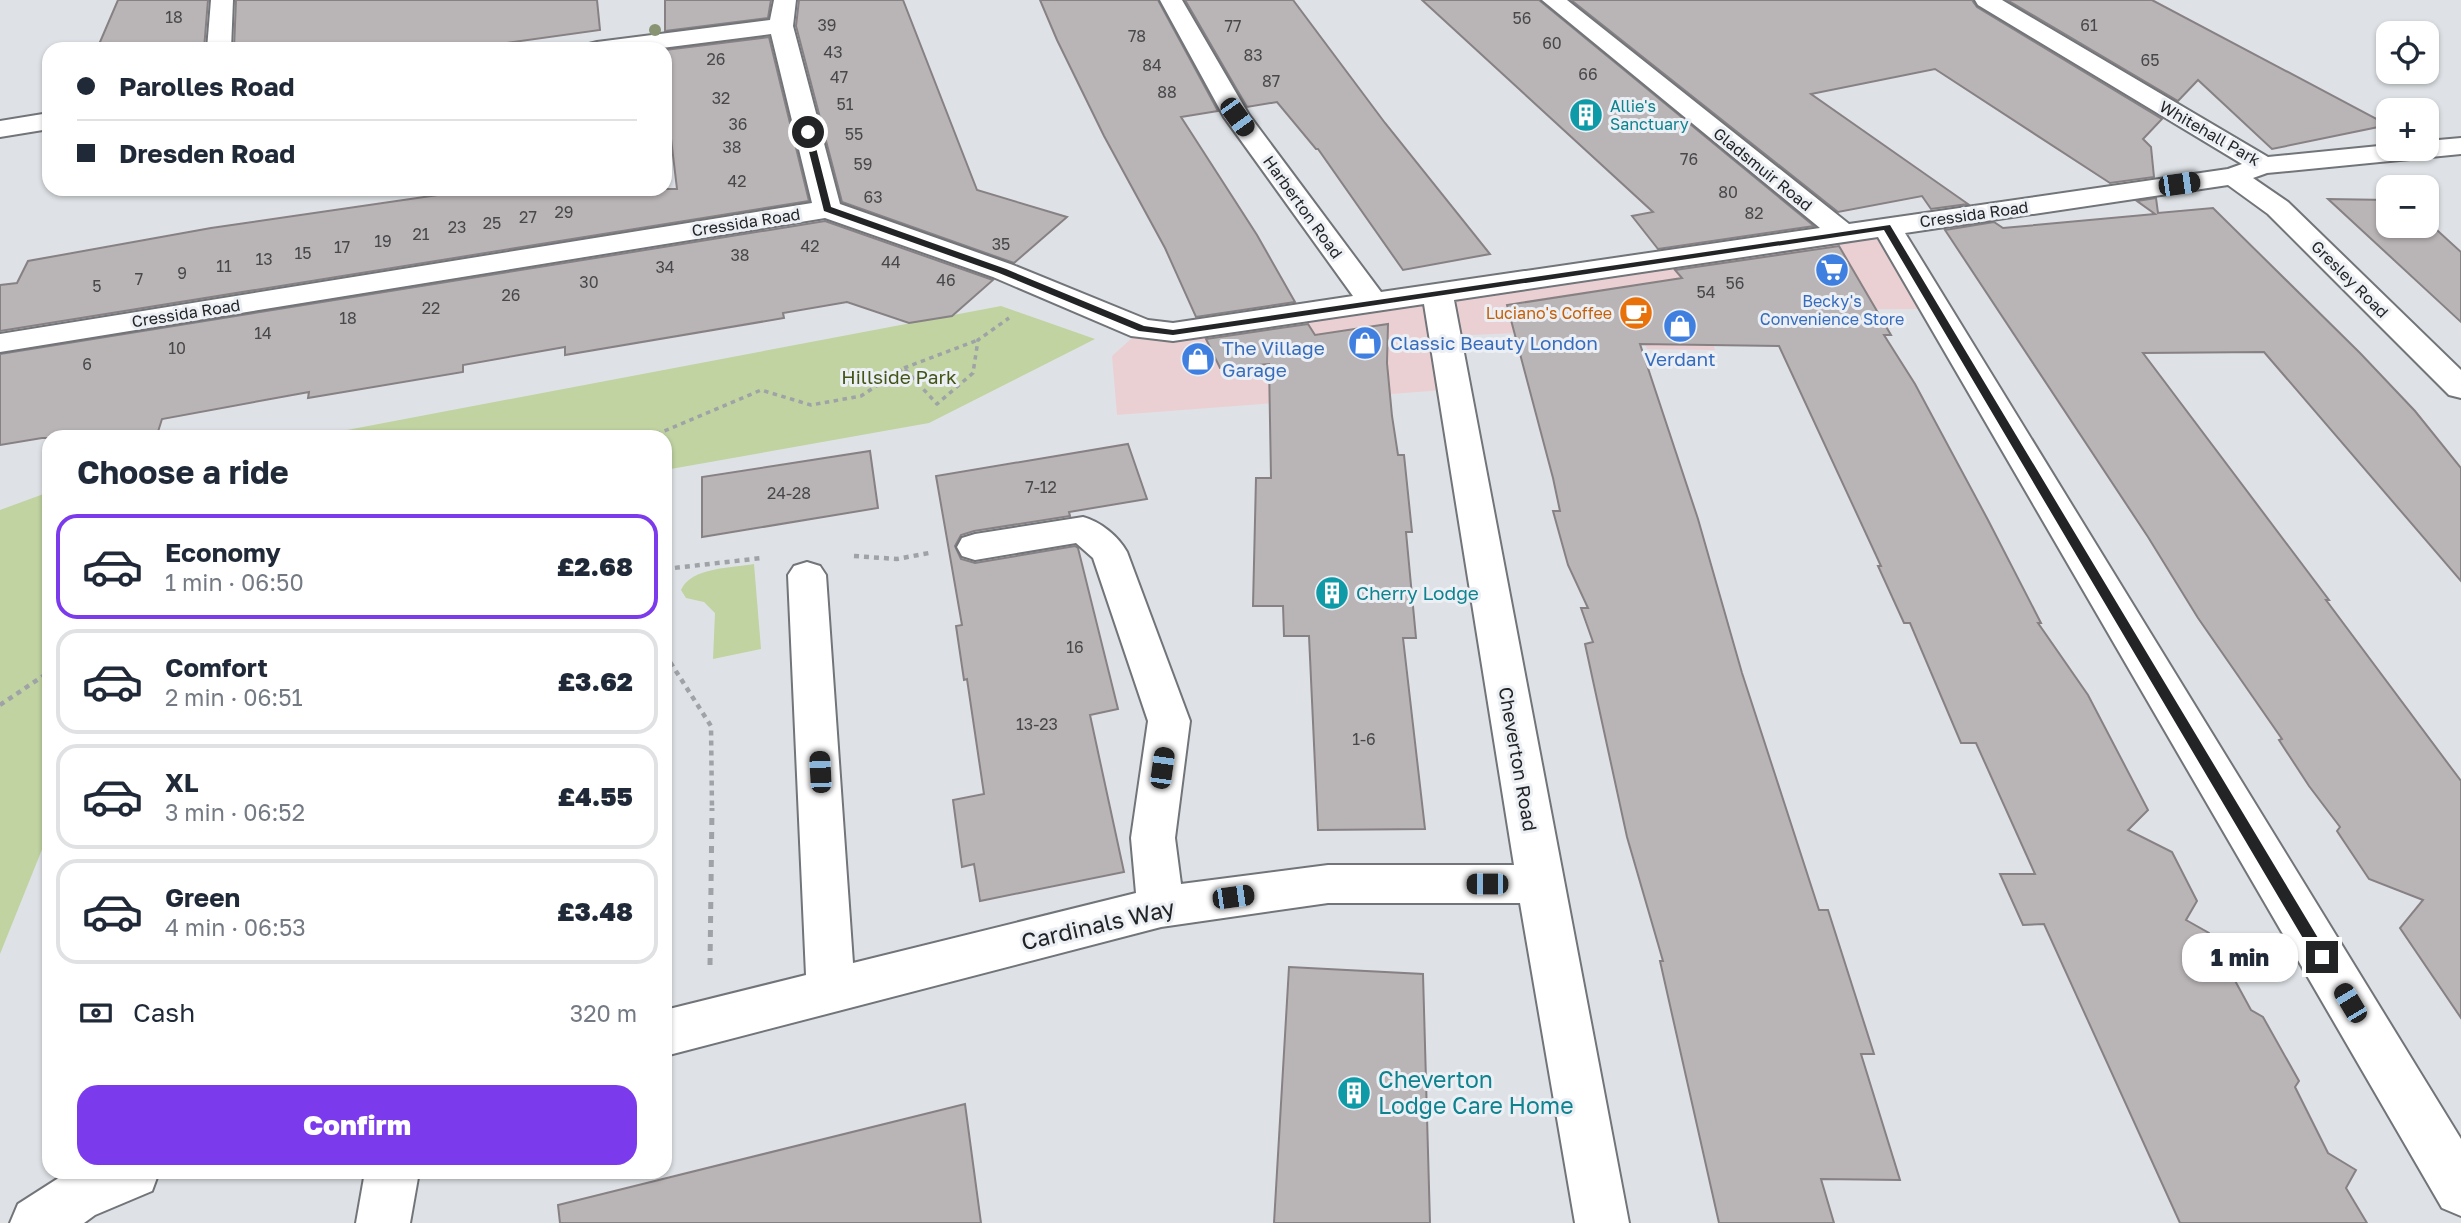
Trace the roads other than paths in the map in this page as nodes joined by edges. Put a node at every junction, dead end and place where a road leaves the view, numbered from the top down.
1 (222, 0) edge
2 (785, 0) edge
3 (1171, 0) edge
4 (1553, 0) edge
5 (1986, 0) edge
6 (781, 26) junction
7 (219, 42) edge
8 (653, 42) edge
9 (42, 122) edge
10 (0, 129) edge
11 (2461, 146) edge
12 (2263, 165) junction
13 (2233, 176) junction
14 (827, 209) junction
15 (1887, 227) junction
16 (1842, 232) junction
17 (1438, 295) junction
18 (1374, 304) junction
19 (0, 343) edge
20 (2461, 388) edge
21 (956, 549) road end
22 (807, 575) dead end
23 (1539, 884) junction
24 (1161, 907) junction
25 (831, 990) junction
26 (686, 1027) edge
27 (116, 1179) edge
28 (391, 1179) edge
29 (2461, 1189) edge
30 (37, 1223) edge
31 (383, 1223) edge
32 (1602, 1223) edge

1 - 7 street
2 - 6 street
3 - 18 street, Harberton Road
4 - 16 street, Gladsmuir Road
5 - 12 street, Whitehall Park
6 - 8 street
6 - 14 street
9 - 10 street
11 - 12 street, Whitehall Park
12 - 13 street, Cressida Road
13 - 15 street, Cressida Road
13 - 20 street, Gresley Road
14 - 18 street, Cressida Road
14 - 19 street, Cressida Road
15 - 16 street, Cressida Road
15 - 29 street
16 - 17 street, Cressida Road
17 - 18 street, Cressida Road
17 - 23 street, Cheverton Road
21 - 24 street
22 - 25 street
23 - 24 street, Cardinals Way
23 - 32 street, Cheverton Road
24 - 25 street, Cardinals Way
25 - 26 street, Cardinals Way
27 - 30 street
28 - 31 street

